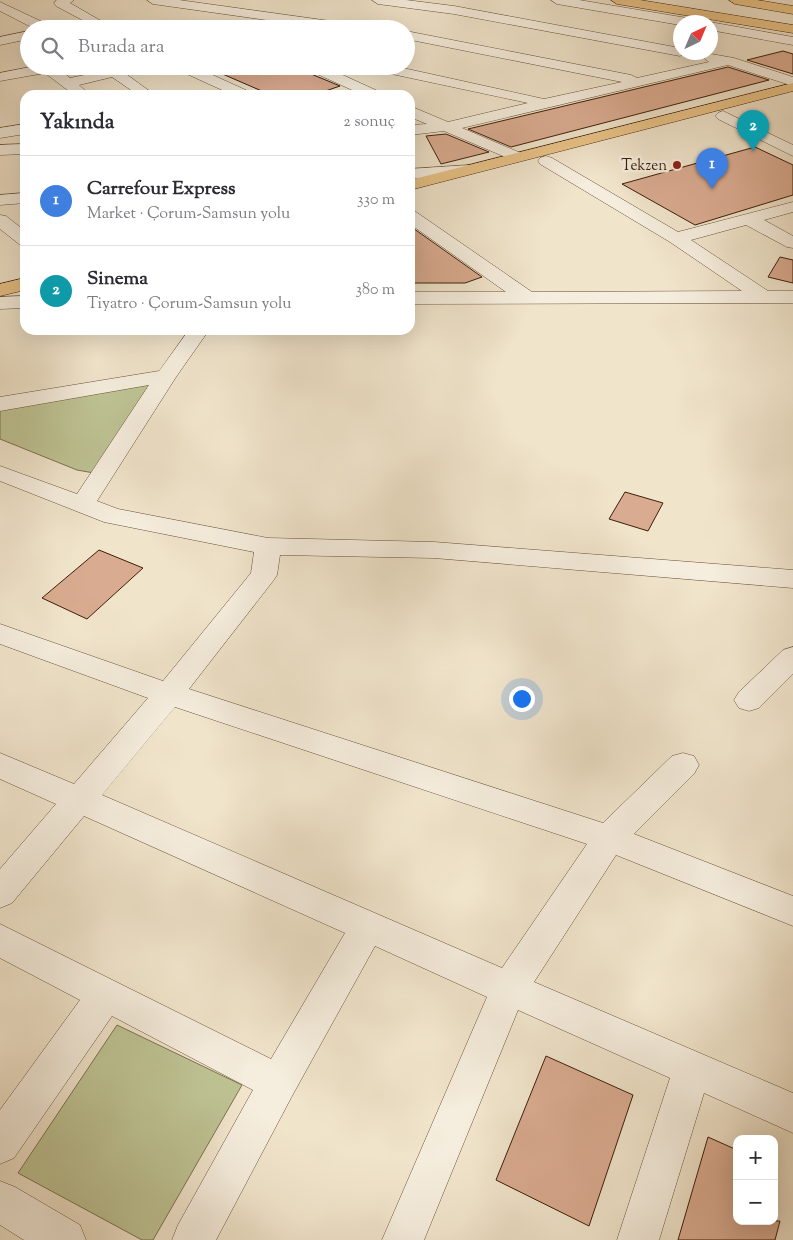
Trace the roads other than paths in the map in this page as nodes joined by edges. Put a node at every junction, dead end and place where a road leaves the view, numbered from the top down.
1 (68, 0) edge
2 (156, 0) edge
3 (378, 0) edge
4 (470, 0) edge
5 (557, 0) edge
6 (618, 0) edge
7 (646, 0) edge
8 (695, 0) edge
9 (734, 0) edge
10 (757, 0) edge
11 (0, 6) edge
12 (454, 10) junction
13 (791, 11) edge
14 (714, 12) edge
15 (638, 14) junction
16 (198, 18) dead end
17 (28, 20) edge
18 (92, 20) edge
19 (296, 20) edge
20 (673, 20) edge
21 (793, 24) edge
22 (793, 29) edge
23 (415, 33) edge
24 (20, 37) edge
25 (415, 38) edge
26 (604, 38) junction
27 (0, 41) edge
28 (793, 41) edge
29 (673, 50) edge
30 (718, 59) edge
31 (728, 61) junction
32 (20, 73) edge
33 (58, 75) edge
34 (92, 75) edge
35 (119, 75) edge
36 (201, 75) edge
37 (331, 75) edge
38 (351, 75) edge
39 (415, 75) edge
40 (0, 77) edge
41 (343, 80) junction
42 (640, 81) junction
43 (793, 82) edge
44 (69, 83) junction
45 (793, 87) edge
46 (77, 90) edge
47 (141, 90) edge
48 (234, 90) edge
49 (364, 90) edge
50 (793, 100) edge
51 (546, 103) junction
52 (415, 112) edge
53 (723, 116) junction
54 (450, 126) junction
55 (20, 130) edge
56 (415, 130) edge
57 (1, 132) edge
58 (20, 149) edge
59 (0, 150) edge
60 (793, 151) edge
61 (532, 159) junction
62 (469, 170) junction
63 (415, 174) edge
64 (415, 184) edge
65 (415, 195) edge
66 (20, 198) edge
67 (0, 200) edge
68 (793, 207) edge
69 (415, 219) edge
70 (749, 219) junction
71 (0, 220) edge
72 (14, 236) edge
73 (676, 238) junction
74 (793, 243) edge
75 (20, 285) edge
76 (0, 290) edge
77 (20, 297) edge
78 (764, 297) junction
79 (793, 297) edge
80 (415, 298) edge
81 (528, 298) junction
82 (20, 302) edge
83 (0, 303) edge
84 (195, 335) edge
85 (166, 376) junction
86 (0, 404) edge
87 (0, 473) edge
88 (83, 504) junction
89 (268, 546) junction
90 (793, 579) edge
91 (0, 634) edge
92 (793, 657) edge
93 (169, 694) junction
94 (749, 700) dead end
95 (682, 765) dead end
96 (0, 766) edge
97 (80, 800) junction
98 (609, 838) junction
99 (0, 893) edge
100 (793, 910) edge
101 (366, 928) junction
102 (0, 940) edge
103 (508, 989) junction
104 (106, 994) junction
105 (692, 1068) junction
106 (278, 1083) junction
107 (793, 1113) edge
108 (0, 1144) edge
109 (0, 1202) edge
110 (66, 1240) edge
111 (193, 1240) edge
112 (403, 1240) edge
113 (638, 1240) edge

1 - 18 street
2 - 16 street
2 - 19 street
3 - 12 street
4 - 12 street
5 - 15 street
6 - 14 main road
7 - 21 main road
8 - 14 main road
9 - 13 main road
10 - 13 main road
11 - 17 street
12 - 23 street
12 - 26 street
13 - 14 main road
14 - 15 main road
14 - 22 main road
14 - 28 street
15 - 20 street
15 - 26 street
24 - 27 street
25 - 42 street
26 - 29 street
30 - 31 street
31 - 42 street
31 - 43 street
32 - 40 street
33 - 44 street
34 - 44 street
35 - 47 street
36 - 48 street
37 - 41 street
38 - 41 street
39 - 51 street
41 - 49 street
42 - 51 street
44 - 46 street
45 - 61 main road
50 - 53 main road
51 - 54 street
52 - 54 street
53 - 60 street
53 - 61 main road
54 - 56 street
54 - 61 street
55 - 57 street
58 - 59 street
61 - 62 main road
61 - 65 main road
61 - 73 street
62 - 63 street
62 - 64 main road
66 - 67 street
68 - 70 street
69 - 81 street
70 - 73 street
70 - 74 street
71 - 72 street
73 - 78 street
75 - 76 main road
77 - 83 main road
78 - 79 street
78 - 81 street
80 - 81 street
82 - 83 street
84 - 85 street
85 - 86 street
85 - 88 street
87 - 88 street
88 - 89 street
89 - 90 street
89 - 93 street
91 - 93 street
92 - 94 street
93 - 97 street
93 - 98 street
95 - 98 street
96 - 97 street
97 - 99 street
97 - 101 street
98 - 100 street
98 - 103 street
101 - 103 street
101 - 106 street
102 - 104 street
103 - 105 street
103 - 112 street
104 - 106 street
104 - 108 street
105 - 107 street
105 - 113 street
106 - 111 street
109 - 110 street

